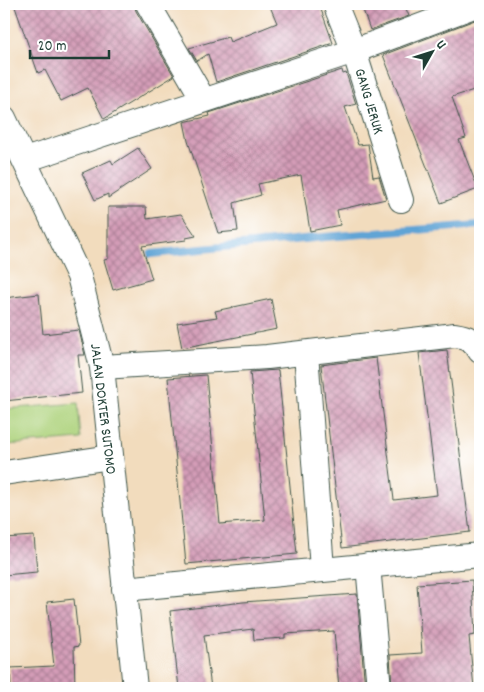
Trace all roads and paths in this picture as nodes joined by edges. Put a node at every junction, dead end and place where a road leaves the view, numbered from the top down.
1 (148, 4) edge
2 (335, 4) edge
3 (479, 4) edge
4 (354, 51) junction
5 (204, 99) junction
6 (4, 118) edge
7 (25, 160) junction
8 (401, 200) dead end
9 (480, 351) edge
10 (306, 353) junction
11 (102, 367) junction
12 (111, 457) junction
13 (4, 473) edge
14 (480, 555) edge
15 (368, 565) junction
16 (322, 569) junction
17 (124, 589) junction
18 (135, 688) edge
19 (378, 688) edge

1 - 5 street
2 - 4 street, GANG JERUK
3 - 4 street
4 - 5 street
4 - 8 street, GANG JERUK
5 - 7 street
6 - 7 street, JALAN DOKTER SUTOMO
7 - 11 street, JALAN DOKTER SUTOMO
9 - 10 street
10 - 11 street
10 - 16 street
11 - 12 street, JALAN DOKTER SUTOMO
12 - 13 street
12 - 17 street, JALAN DOKTER SUTOMO
14 - 15 street
15 - 16 street
15 - 19 street
16 - 17 street
17 - 18 street, JALAN DOKTER SUTOMO

